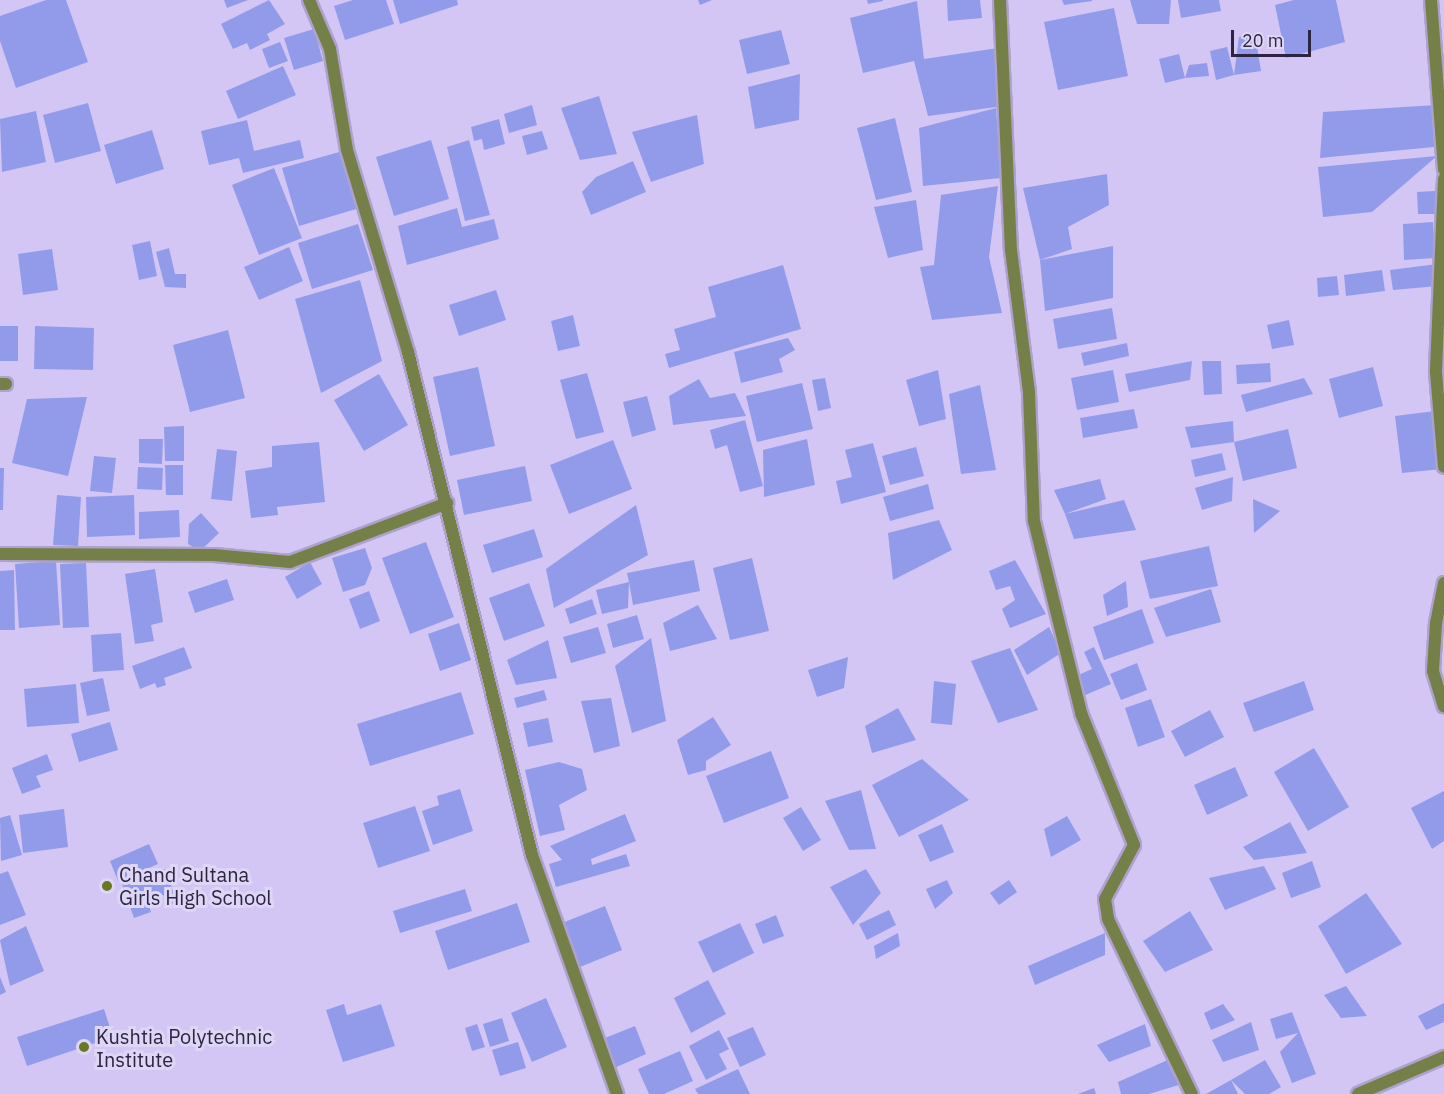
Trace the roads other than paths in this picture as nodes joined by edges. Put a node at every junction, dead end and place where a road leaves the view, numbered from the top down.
1 (309, 0) edge
2 (1000, 0) edge
3 (1431, 0) edge
4 (1444, 170) edge
5 (1444, 179) edge
6 (1444, 467) edge
7 (447, 503) junction
8 (0, 554) edge
9 (1444, 584) edge
10 (1444, 706) edge
11 (1444, 1057) edge
12 (618, 1094) edge
13 (1192, 1094) edge
14 (1358, 1094) edge

1 - 7 street
2 - 13 street
3 - 4 street
5 - 6 street
7 - 8 street
7 - 12 street
9 - 10 street
11 - 14 street

